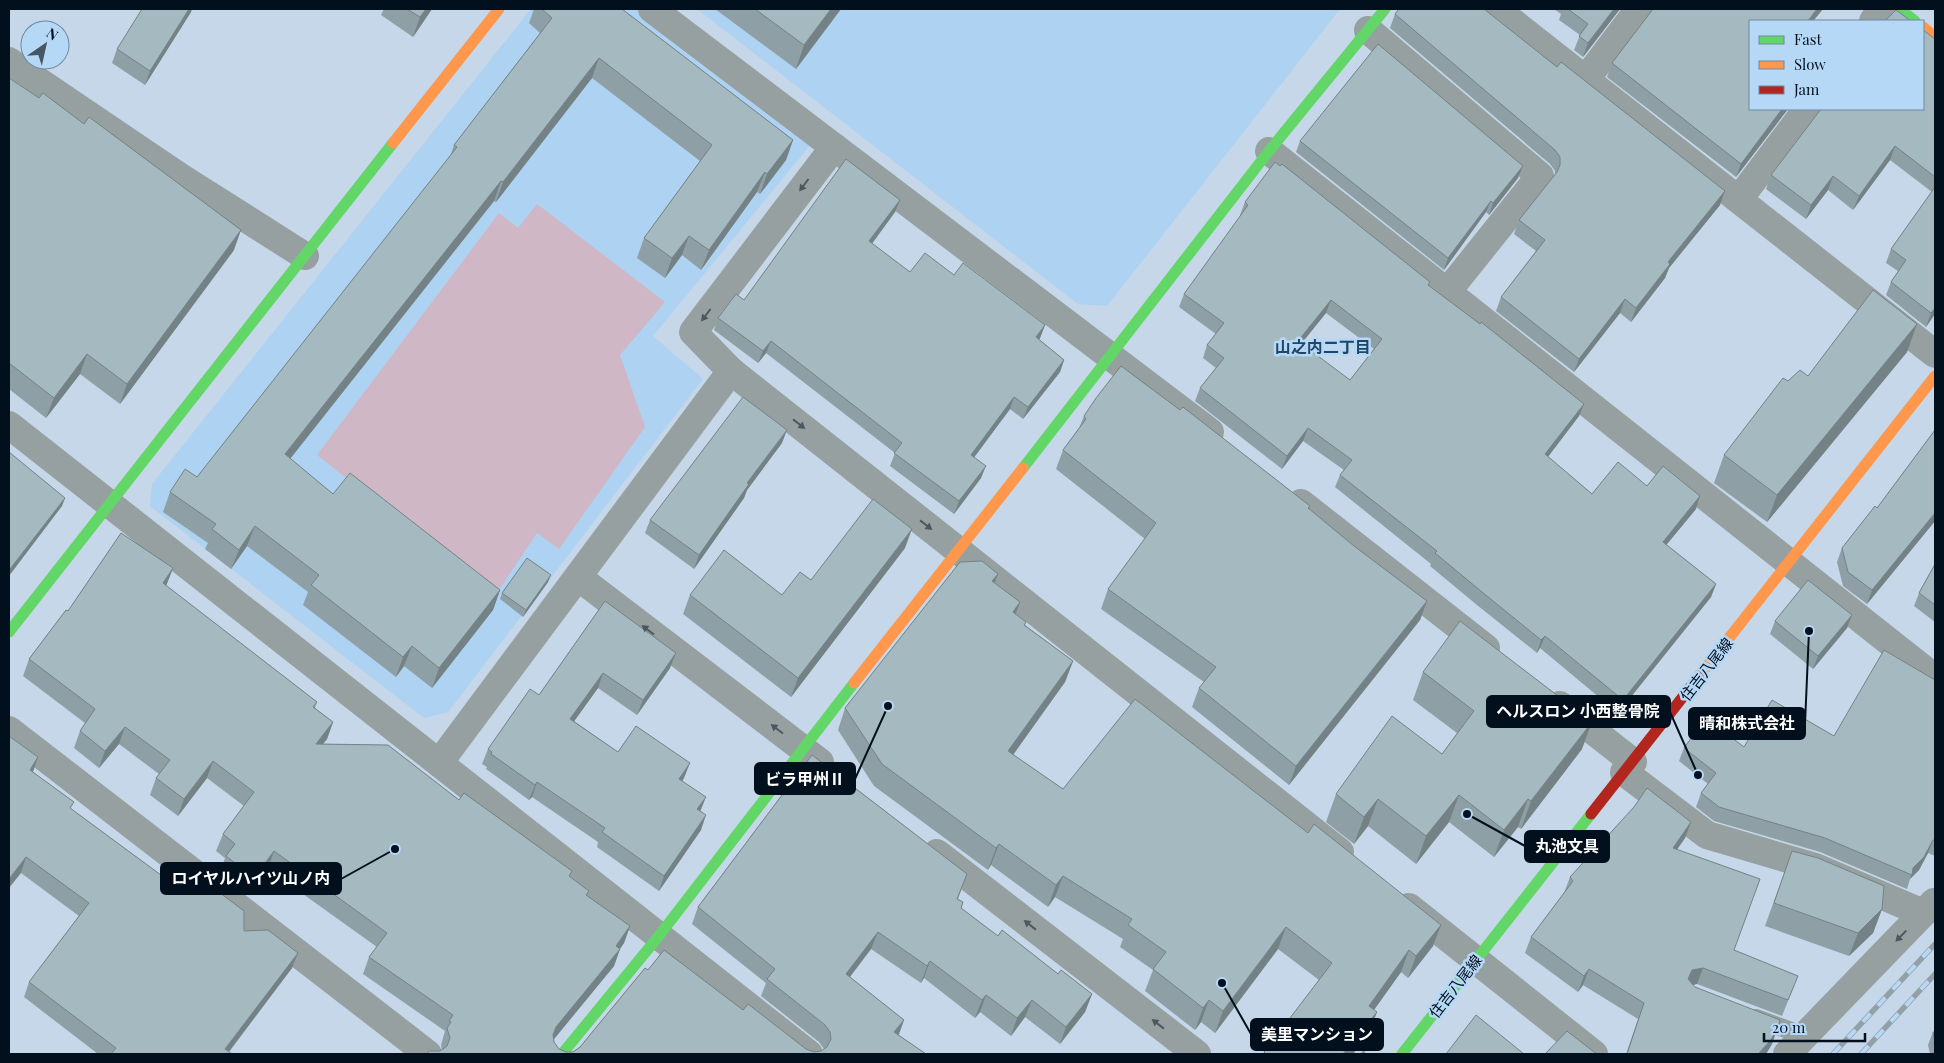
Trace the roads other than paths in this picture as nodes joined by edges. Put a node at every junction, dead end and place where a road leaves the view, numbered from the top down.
1 (499, 9) edge
2 (652, 9) edge
3 (1385, 9) edge
4 (1496, 9) edge
5 (1639, 9) edge
6 (1882, 9) edge
7 (1900, 9) edge
8 (1874, 20) edge
9 (1914, 20) edge
10 (1924, 28) edge
11 (1368, 30) junction
12 (1935, 37) edge
13 (9, 61) edge
14 (1586, 79) junction
15 (1806, 110) edge
16 (834, 147) junction
17 (1269, 152) junction
18 (1739, 199) junction
19 (305, 256) junction
20 (1447, 292) junction
21 (1935, 354) edge
22 (1112, 356) junction
23 (731, 371) junction
24 (1935, 376) edge
25 (9, 425) edge
26 (1230, 448) edge
27 (1285, 491) edge
28 (110, 503) junction
29 (958, 550) junction
30 (1790, 562) junction
31 (578, 576) junction
32 (9, 632) edge
33 (1505, 662) edge
34 (1935, 678) edge
35 (1536, 687) edge
36 (9, 730) edge
37 (802, 749) junction
38 (439, 763) junction
39 (1628, 767) junction
40 (842, 779) edge
41 (921, 840) edge
42 (1356, 866) edge
43 (1388, 890) edge
44 (1929, 907) edge
45 (658, 937) junction
46 (1476, 960) junction
47 (1740, 1012) edge
48 (1796, 1045) edge
49 (428, 1054) edge
50 (562, 1054) edge
51 (808, 1054) edge
52 (1196, 1054) edge
53 (1402, 1054) edge
54 (1594, 1054) edge

1 - 19 street
2 - 16 street
3 - 11 street
4 - 14 street
5 - 14 street
6 - 8 street
7 - 9 street
10 - 12 street
11 - 17 street
11 - 20 street
13 - 19 street
14 - 18 street
15 - 18 street
16 - 22 street
16 -> 23 street
17 - 20 street
17 - 22 street
18 - 21 street
19 - 28 street
20 - 30 street
22 - 26 street
22 - 29 street
23 -> 29 street
23 - 31 street
24 - 30 street, 住吉八尾線
25 - 28 street
27 - 33 street
28 - 32 street
28 - 38 street
29 - 37 street
29 - 42 street
30 - 34 street
30 - 39 street, 住吉八尾線
37 -> 31 street
31 - 38 street
35 - 39 street
36 - 49 street
37 - 40 street
37 - 45 street
38 - 45 street
39 - 44 street
39 - 46 street, 住吉八尾線
52 -> 41 street
43 - 46 street
44 -> 48 street
45 - 50 street
45 - 51 street
46 - 53 street, 住吉八尾線
46 - 54 street
47 - 48 lane

